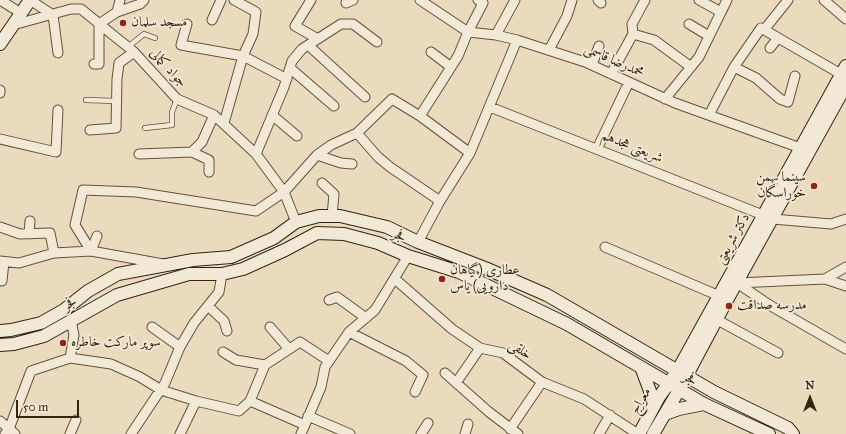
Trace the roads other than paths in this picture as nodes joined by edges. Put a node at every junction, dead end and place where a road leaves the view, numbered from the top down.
1 (0, 0) edge
2 (30, 0) edge
3 (120, 0) edge
4 (144, 0) edge
5 (221, 0) edge
6 (234, 0) edge
7 (311, 0) edge
8 (420, 0) edge
9 (478, 0) edge
10 (515, 0) edge
11 (572, 0) edge
12 (645, 0) edge
13 (699, 0) edge
14 (727, 0) edge
15 (788, 0) edge
16 (824, 0) edge
17 (72, 5) edge
18 (117, 12) junction
19 (720, 12) junction
20 (21, 13) junction
21 (53, 15) junction
22 (846, 18) edge
23 (212, 20) dead end
24 (99, 24) junction
25 (187, 24) dead end
26 (689, 24) dead end
27 (13, 25) junction
28 (764, 30) junction
29 (468, 32) junction
30 (633, 34) junction
31 (496, 35) junction
32 (709, 36) junction
33 (155, 38) dead end
34 (778, 38) junction
35 (318, 39) junction
36 (517, 40) junction
37 (377, 42) dead end
38 (0, 44) edge
39 (308, 45) junction
40 (599, 46) dead end
41 (770, 48) dead end
42 (131, 50) junction
43 (549, 50) junction
44 (431, 52) dead end
45 (58, 53) dead end
46 (243, 56) junction
47 (97, 64) dead end
48 (592, 65) junction
49 (734, 67) junction
50 (290, 68) junction
51 (451, 68) junction
52 (691, 68) junction
53 (611, 74) junction
54 (796, 76) dead end
55 (845, 76) edge
56 (287, 79) junction
57 (629, 82) junction
58 (365, 97) dead end
59 (178, 99) junction
60 (665, 99) junction
61 (86, 100) dead end
62 (116, 101) junction
63 (334, 106) dead end
64 (490, 107) junction
65 (58, 110) dead end
66 (214, 115) junction
67 (272, 115) junction
68 (709, 115) junction
69 (420, 116) junction
70 (224, 123) junction
71 (145, 128) dead end
72 (90, 130) dead end
73 (357, 133) junction
74 (297, 136) dead end
75 (0, 139) edge
76 (597, 149) junction
77 (804, 150) junction
78 (192, 152) junction
79 (139, 154) dead end
80 (256, 154) junction
81 (470, 154) junction
82 (317, 155) junction
83 (352, 164) dead end
84 (209, 172) dead end
85 (322, 183) dead end
86 (284, 192) junction
87 (440, 201) junction
88 (332, 216) junction
89 (768, 217) junction
90 (846, 219) edge
91 (30, 221) dead end
92 (296, 222) junction
93 (0, 227) edge
94 (29, 234) junction
95 (97, 236) dead end
96 (418, 242) junction
97 (605, 247) dead end
98 (91, 251) junction
99 (54, 253) junction
100 (408, 256) junction
101 (2, 261) edge
102 (164, 265) junction
103 (846, 267) edge
104 (222, 274) junction
105 (395, 279) junction
106 (825, 279) junction
107 (2, 281) dead end
108 (733, 281) junction
109 (846, 286) edge
110 (723, 298) junction
111 (329, 300) dead end
112 (208, 306) junction
113 (712, 317) junction
114 (366, 318) junction
115 (71, 321) junction
116 (152, 327) dead end
117 (270, 328) dead end
118 (5, 330) edge
119 (227, 331) dead end
120 (349, 332) junction
121 (14, 344) junction
122 (0, 345) edge
123 (180, 347) junction
124 (480, 348) junction
125 (289, 349) junction
126 (846, 349) edge
127 (223, 352) dead end
128 (778, 352) dead end
129 (70, 358) junction
130 (684, 358) junction
131 (329, 361) junction
132 (667, 363) junction
133 (265, 365) junction
134 (641, 367) junction
135 (445, 373) dead end
136 (683, 373) junction
137 (542, 382) junction
138 (456, 383) junction
139 (674, 387) junction
140 (161, 390) junction
141 (415, 392) dead end
142 (196, 401) junction
143 (250, 401) junction
144 (704, 404) junction
145 (665, 414) junction
146 (610, 415) junction
147 (649, 415) junction
148 (308, 416) junction
149 (76, 420) dead end
150 (0, 421) edge
151 (428, 423) dead end
152 (468, 424) dead end
153 (305, 425) junction
154 (514, 431) edge
155 (10, 432) edge
156 (70, 434) edge
157 (131, 434) edge
158 (180, 434) edge
159 (301, 434) edge
160 (350, 434) edge
161 (421, 434) edge
162 (465, 434) edge
163 (599, 434) edge
164 (638, 434) edge
165 (653, 434) edge
166 (769, 434) edge
167 (793, 434) edge

1 - 20 street
2 - 20 main road
2 - 21 street
3 - 18 street
4 - 18 street
5 - 23 street
6 - 46 street
7 - 35 street
8 - 29 street, محمدرضا قاسمی
9 - 29 street
10 - 31 street
11 - 43 street
12 - 30 street
13 - 19 street
14 - 19 street
15 - 28 street
16 - 22 street
17 - 21 street, جواد کمالی
17 - 24 street, جواد کمالی
18 - 24 street
19 - 32 street
20 - 27 main road
21 - 27 street, جواد کمالی
21 - 45 street
24 - 42 street, جواد کمالی
24 - 47 street
25 - 46 street
26 - 32 street
27 - 38 main road
28 - 34 street
28 - 49 street
29 - 31 street, محمدرضا قاسمی
29 - 51 street
30 - 52 street
30 - 53 street
31 - 36 street, محمدرضا قاسمی
32 - 52 street
33 - 42 lane
34 - 41 street
34 - 55 street
35 - 37 street
35 - 39 street
36 - 43 street, محمدرضا قاسمی
36 - 64 street
39 - 50 street
39 - 58 street
40 - 48 street
42 - 59 street, جواد کمالی
42 - 62 street
43 - 48 street, محمدرضا قاسمی
44 - 51 street
46 - 56 street
46 - 70 street
48 - 53 street, محمدرضا قاسمی
49 - 54 street
49 - 68 street
50 - 56 street
50 - 63 street
51 - 69 street
52 - 60 street
53 - 57 street, محمدرضا قاسمی
55 - 77 main road, دکتر شریعتی
56 - 67 street
57 - 60 street, محمدرضا قاسمی
57 - 76 street
59 - 66 street, جواد کمالی
59 - 71 lane
60 - 68 street, محمدرضا قاسمی
61 - 62 lane
62 - 72 street
64 - 76 street, شریعتی هجدهم
64 - 81 street
65 - 75 street
66 - 70 street, جواد کمالی
66 - 78 street
67 - 74 street
67 - 80 street
68 - 77 street, محمدرضا قاسمی
69 - 73 street
69 - 81 street
70 - 80 street, جواد کمالی
73 - 82 street
73 - 87 street
76 - 89 street, شریعتی هجدهم
77 - 89 main road, دکتر شریعتی
78 - 79 street
78 - 84 street
80 - 86 street, جواد کمالی
81 - 87 street
82 - 83 street
82 - 86 street
85 - 88 street
86 - 92 street, جواد کمالی
86 - 98 street
87 - 96 street
88 - 92 main road
88 - 96 main road
89 - 90 street, شریعتی هجدهم
89 - 108 main road, دکتر شریعتی
91 - 94 street
92 - 102 main road
93 - 94 street
94 - 99 street
95 - 98 street
96 - 100 main road
96 - 132 main road
97 - 110 street
98 - 99 street
98 - 102 street
99 - 101 street
100 - 104 main road, فجر
100 - 105 street
100 - 134 main road, فجر
101 - 107 street
102 - 118 main road
103 - 106 street
104 - 112 street
104 - 115 main road, فجر
105 - 114 street
105 - 124 street, خلقی
106 - 108 street
106 - 109 street
108 - 110 main road, دکتر شریعتی
108 - 126 street
110 - 113 main road, دکتر شریعتی
111 - 114 street
112 - 119 street
112 - 123 street
113 - 128 street
113 - 130 main road, دکتر شریعتی
113 - 136 main road, دکتر شریعتی
114 - 120 street
115 - 121 main road, فجر
115 - 129 street
116 - 123 street
117 - 125 street
118 - 121 main road
120 - 131 street
120 - 141 street
121 - 122 main road, فجر
123 - 140 street
124 - 137 street, خلقی
124 - 138 street
125 - 131 street
125 - 133 street
127 - 133 street
129 - 140 street
129 - 155 street
130 - 132 main road
130 - 136 main road, دکتر شریعتی
131 - 148 street
132 - 136 main road
133 - 143 street
134 - 139 main road, فجر
134 - 147 main road
135 - 138 street
136 - 139 main road, دکتر شریعتی
136 - 167 main road
137 - 146 street, خلقی
137 - 154 street
138 - 154 street
139 - 144 main road, فجر
139 - 145 main road, معراج
139 - 147 main road, معراج
140 - 142 street
140 - 157 street
142 - 143 street
142 - 158 street
143 - 153 street
144 - 145 main road
144 - 166 main road, فجر
145 - 165 main road, معراج
146 - 163 street
146 - 164 street, خلقی
147 - 164 main road, معراج
148 - 153 street
148 - 160 street
149 - 156 street
150 - 155 street
151 - 161 street
152 - 162 street
153 - 159 street

